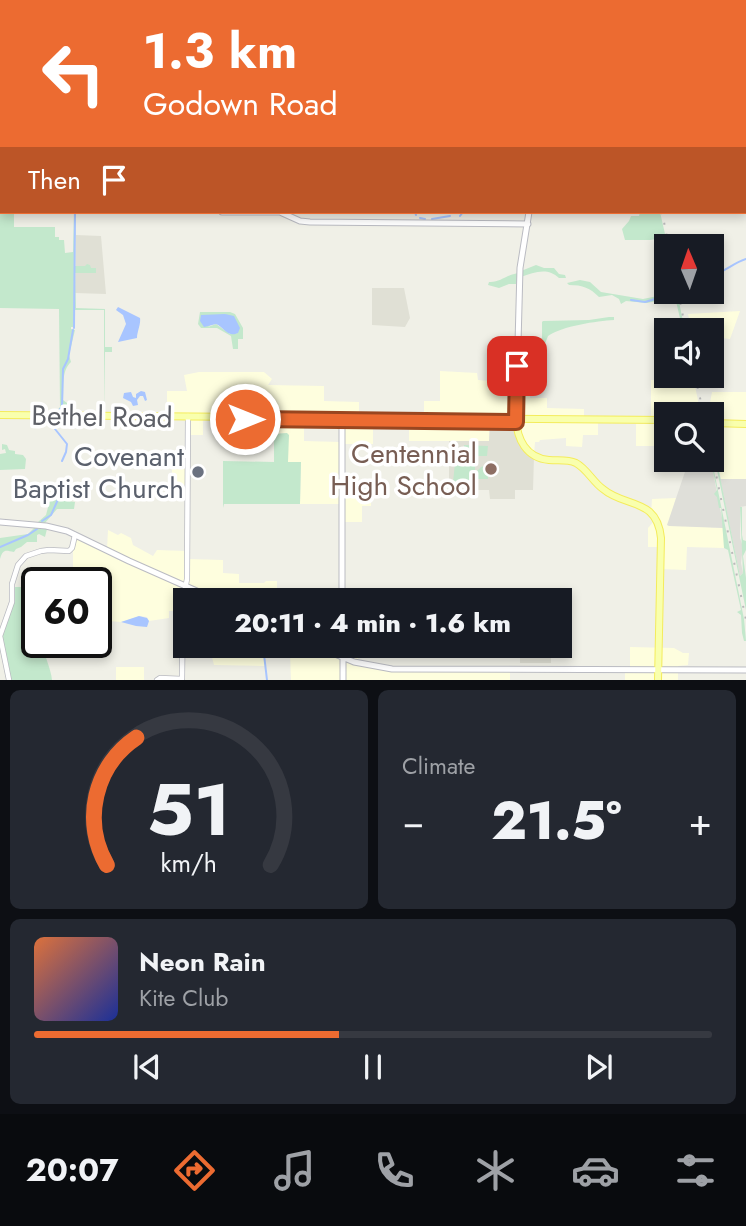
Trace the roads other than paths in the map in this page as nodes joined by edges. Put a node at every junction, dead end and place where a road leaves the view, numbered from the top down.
1 (286, 214) edge
2 (529, 214) edge
3 (528, 224) junction
4 (0, 416) edge
5 (188, 418) junction
6 (342, 419) junction
7 (516, 420) junction
8 (654, 422) edge
9 (724, 422) joint
10 (746, 422) edge
11 (0, 522) edge
12 (75, 535) junction
13 (187, 586) junction
14 (191, 588) edge
15 (342, 588) edge
16 (342, 658) edge
17 (345, 658) edge
18 (348, 658) edge
19 (360, 664) junction
20 (370, 668) dead end
21 (658, 668) junction
22 (746, 669) edge
23 (182, 678) edge
24 (9, 680) edge
25 (157, 680) edge
26 (344, 680) edge
27 (658, 680) edge

1 - 3 main road
2 - 3 main road
3 - 7 main road
4 - 5 main road, Bethel Road
5 - 6 main road, Bethel Road
5 - 13 street
6 - 7 main road, Bethel Road
6 - 15 main road
7 - 8 main road, Bethel Road
7 - 21 main road
9 - 10 main road
9 - 10 main road
11 - 12 main road
12 - 13 main road
12 - 24 street
13 - 14 main road
13 - 23 street
16 - 26 main road
17 - 19 main road
18 - 21 main road
19 - 20 main road
19 - 21 main road
21 - 22 main road
21 - 27 main road
23 - 25 street

